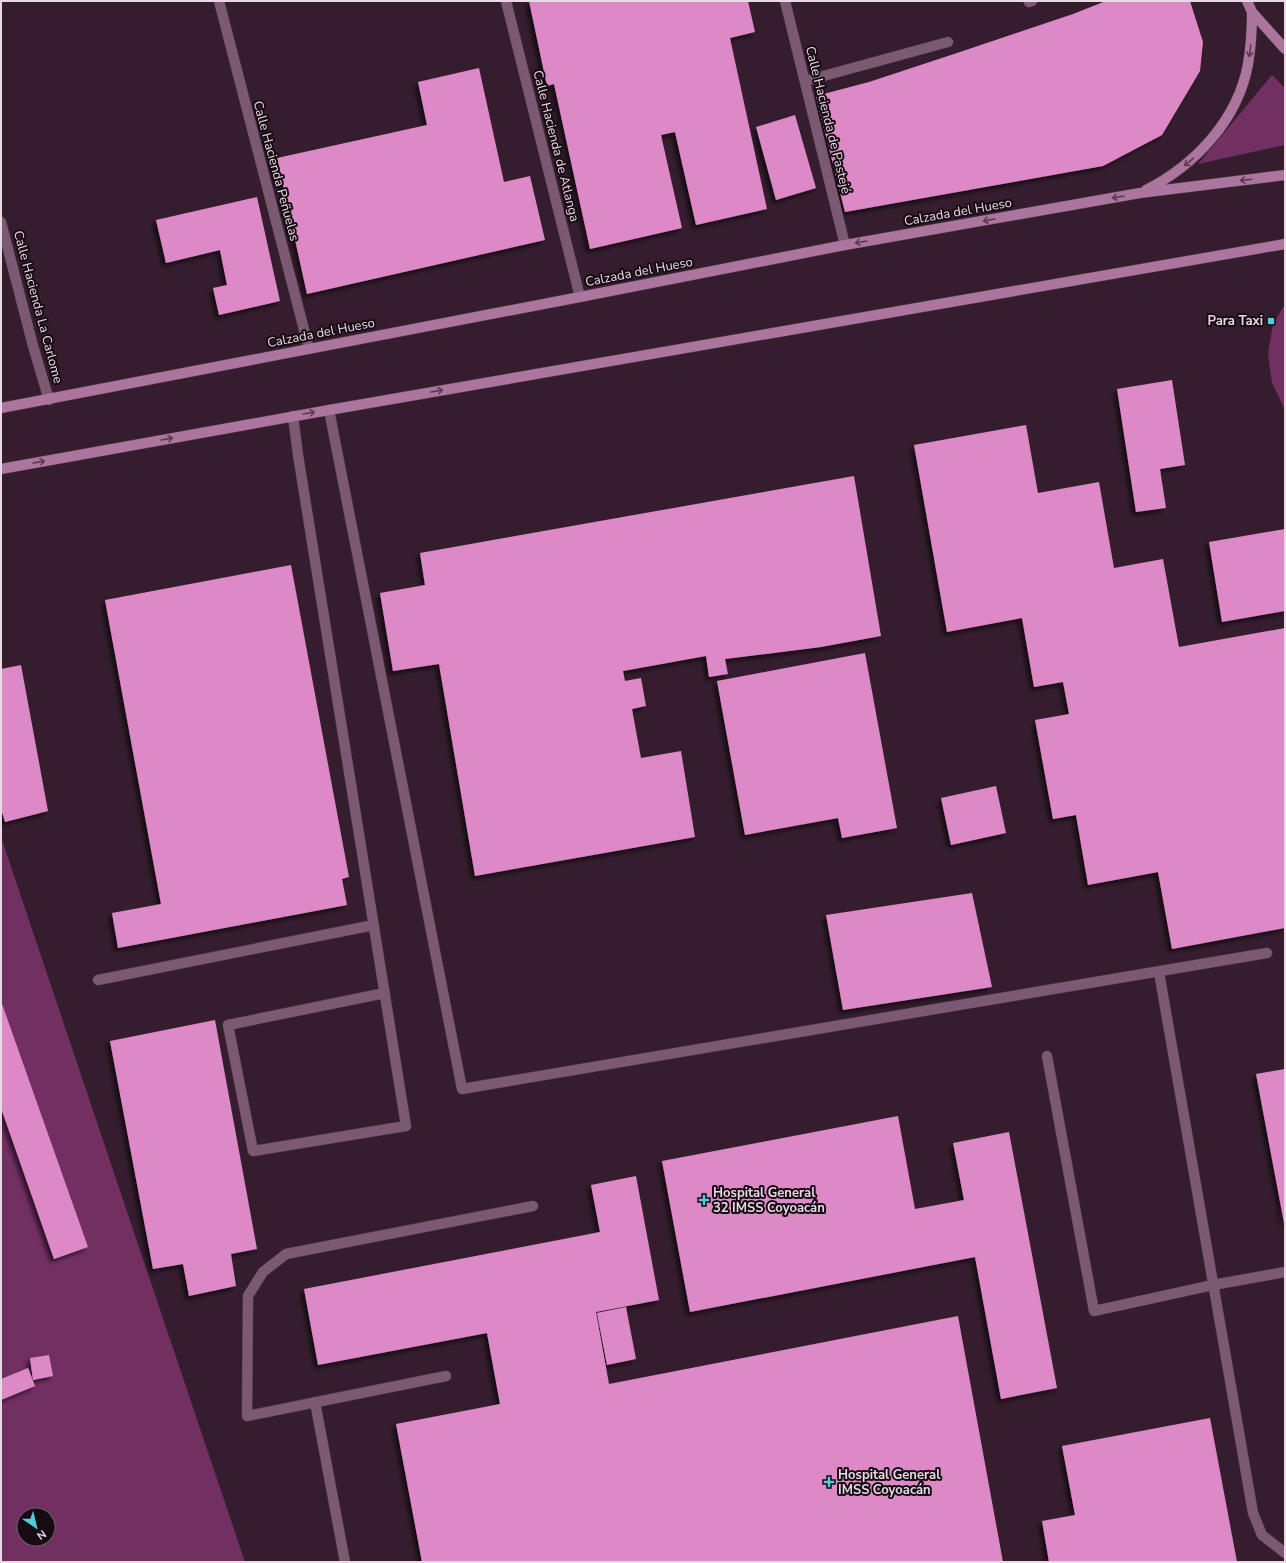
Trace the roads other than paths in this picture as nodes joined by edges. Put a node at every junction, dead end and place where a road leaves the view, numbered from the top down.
1 (219, 1) edge
2 (506, 1) edge
3 (785, 1) edge
4 (1247, 1) edge
5 (1252, 12) junction
6 (948, 42) dead end
7 (1285, 49) edge
8 (805, 81) junction
9 (1285, 175) edge
10 (1140, 194) junction
11 (1, 222) edge
12 (1285, 244) edge
13 (845, 245) junction
14 (580, 297) junction
15 (309, 348) junction
16 (49, 400) junction
17 (1, 408) edge
18 (329, 410) junction
19 (293, 416) junction
20 (1, 469) edge
21 (374, 925) junction
22 (1267, 953) dead end
23 (1159, 972) junction
24 (98, 980) dead end
25 (385, 993) junction
26 (1047, 1056) dead end
27 (533, 1206) dead end
28 (1285, 1272) edge
29 (1213, 1285) junction
30 (446, 1376) dead end
31 (315, 1402) junction
32 (1285, 1553) edge
33 (345, 1562) edge

1 - 15 street, Calle Hacienda Peñuelas
2 - 14 street, Calle Hacienda de Atlanga
3 - 8 street, Calle Hacienda de Pastejé
4 - 5 main road
5 - 7 main road
5 -> 10 main road
6 - 8 street
8 - 13 street, Calle Hacienda de Pastejé
9 -> 10 main road, Calzada del Hueso
10 -> 13 main road, Calzada del Hueso
11 - 16 street, Calle Hacienda La Carlome
18 -> 12 main road
13 - 14 main road, Calzada del Hueso
14 - 15 main road, Calzada del Hueso
15 - 16 main road, Calzada del Hueso
16 - 17 main road, Calzada del Hueso
19 -> 18 main road
18 - 23 street
20 -> 19 main road
19 - 21 street
21 - 24 street
21 - 25 street
22 - 23 street
23 - 29 street
25 - 25 street
26 - 29 street
27 - 31 street
28 - 29 street
29 - 32 street
30 - 31 street
31 - 33 street

